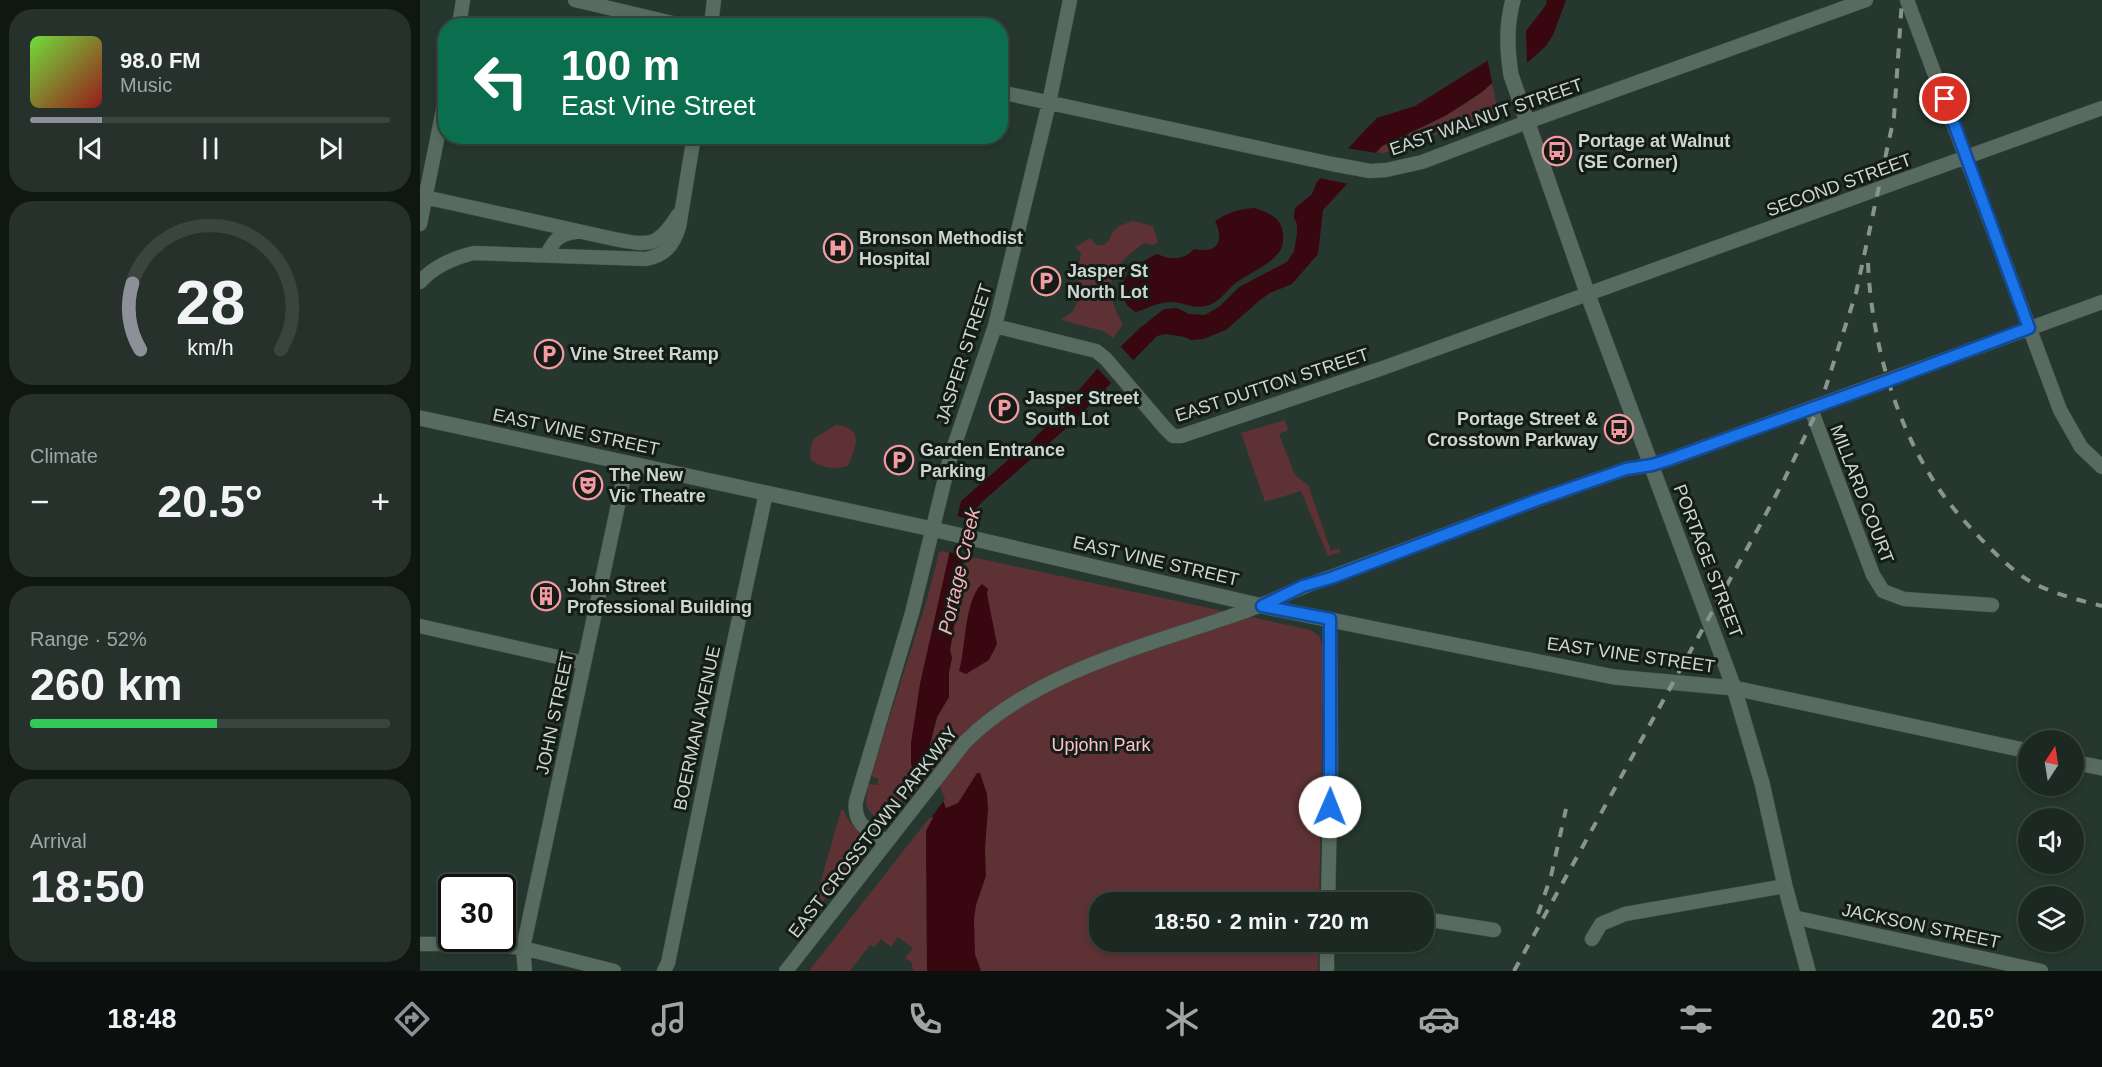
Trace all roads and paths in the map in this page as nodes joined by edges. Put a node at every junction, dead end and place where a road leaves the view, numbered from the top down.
1 (463, 0) edge
2 (575, 0) edge
3 (714, 0) edge
4 (1070, 0) edge
5 (1513, 0) edge
6 (1866, 0) edge
7 (1907, 0) edge
8 (460, 18) edge
9 (651, 18) edge
10 (712, 18) edge
11 (1008, 94) edge
12 (1049, 103) junction
13 (2102, 108) edge
14 (1527, 122) junction
15 (438, 130) edge
16 (693, 144) edge
17 (1966, 158) junction
18 (423, 196) edge
19 (681, 210) junction
20 (420, 224) edge
21 (583, 232) junction
22 (547, 255) junction
23 (420, 282) edge
24 (1588, 295) junction
25 (2102, 302) edge
26 (995, 326) junction
27 (2029, 328) junction
28 (1811, 409) junction
29 (420, 418) edge
30 (627, 463) junction
31 (1652, 465) junction
32 (2102, 467) edge
33 (766, 493) junction
34 (932, 529) junction
35 (1992, 605) dead end
36 (1262, 606) junction
37 (1330, 619) junction
38 (420, 626) edge
39 (584, 663) junction
40 (1734, 688) junction
41 (2018, 749) edge
42 (2084, 764) edge
43 (2102, 768) edge
44 (886, 842) junction
45 (1785, 886) junction
46 (1328, 892) edge
47 (1793, 917) junction
48 (1434, 921) edge
49 (1494, 930) dead end
50 (1592, 939) dead end
51 (420, 944) edge
52 (523, 948) junction
53 (1327, 952) edge
54 (525, 971) edge
55 (614, 971) edge
56 (664, 971) edge
57 (786, 971) edge
58 (1327, 971) edge
59 (1808, 971) edge
60 (2041, 971) edge

1 - 8 street
2 - 9 street
3 - 10 street
4 - 12 street, JASPER STREET
5 - 14 street, PORTAGE STREET
6 - 14 street, EAST WALNUT STREET
7 - 17 street
11 - 12 street, EAST WALNUT STREET
12 - 14 street, EAST WALNUT STREET
12 - 26 street, JASPER STREET
13 - 17 street, SECOND STREET
14 - 24 street, PORTAGE STREET
15 - 18 street
16 - 19 street
17 - 24 street, SECOND STREET
17 - 27 street
18 - 20 street
18 - 21 street
19 - 21 street
19 - 22 street
21 - 22 street
22 - 23 street
24 - 26 street, EAST DUTTON STREET
24 - 31 street, PORTAGE STREET
25 - 27 street, EAST CROSSTOWN PARKWAY
26 - 34 street, JASPER STREET
27 - 28 street, EAST CROSSTOWN PARKWAY
27 - 32 street
28 - 31 street, EAST CROSSTOWN PARKWAY
28 - 35 street, MILLARD COURT
29 - 30 street, EAST VINE STREET
30 - 33 street, EAST VINE STREET
30 - 39 street, JOHN STREET
31 - 36 street, EAST CROSSTOWN PARKWAY
31 - 40 street, PORTAGE STREET
33 - 34 street, EAST VINE STREET
33 - 56 street, BOERMAN AVENUE
34 - 36 street, EAST VINE STREET
34 - 44 street, JASPER STREET
36 - 37 street, EAST VINE STREET
36 - 44 street, EAST CROSSTOWN PARKWAY
37 - 40 street, EAST VINE STREET
37 - 46 street
38 - 39 street
39 - 52 street, JOHN STREET
40 - 41 street, EAST VINE STREET
40 - 45 street, PORTAGE STREET
42 - 43 street
44 - 57 street, EAST CROSSTOWN PARKWAY
45 - 47 street, PORTAGE STREET
45 - 50 street
47 - 59 street, PORTAGE STREET
47 - 60 street, JACKSON STREET
48 - 49 street
51 - 52 street
52 - 54 street, JOHN STREET
52 - 55 street
53 - 58 street

